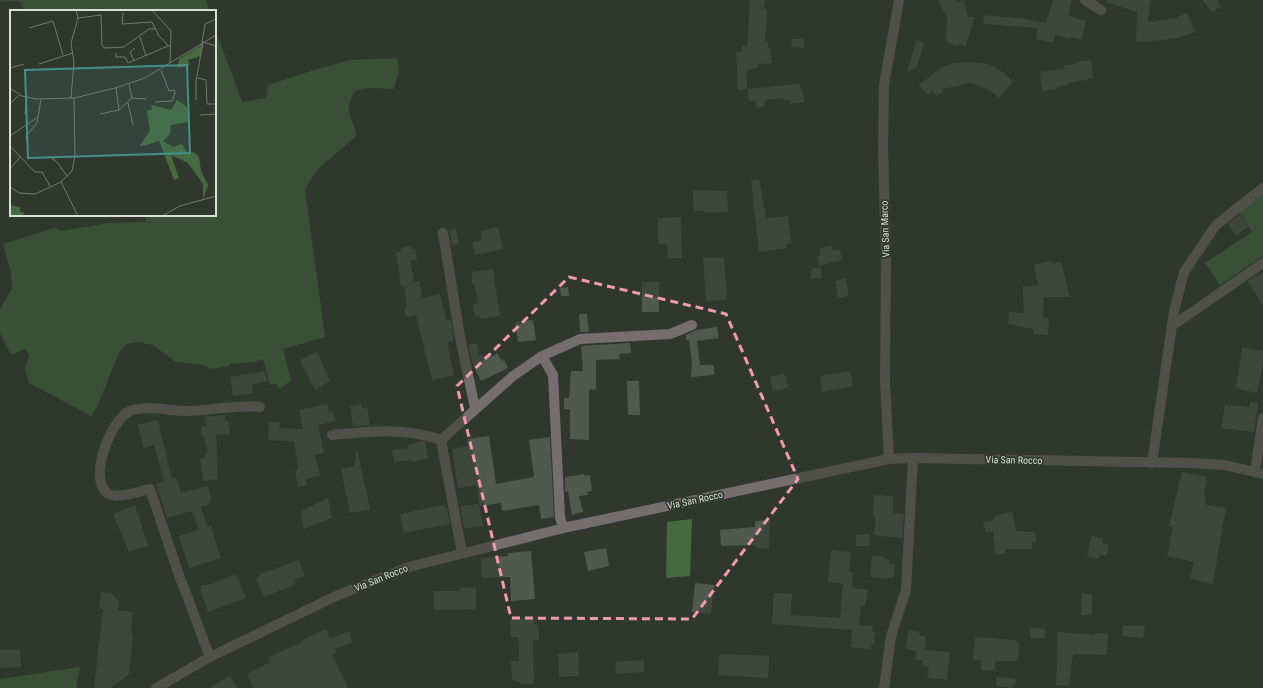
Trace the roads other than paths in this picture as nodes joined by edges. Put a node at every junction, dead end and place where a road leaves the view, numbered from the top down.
1 (899, 0) edge
2 (1085, 0) edge
3 (1101, 10) dead end
4 (1263, 188) edge
5 (443, 233) dead end
6 (1263, 263) edge
7 (692, 325) dead end
8 (1172, 326) junction
9 (542, 356) junction
10 (260, 407) dead end
11 (475, 408) junction
12 (1263, 418) edge
13 (332, 436) dead end
14 (441, 440) junction
15 (913, 458) junction
16 (889, 459) junction
17 (1152, 463) junction
18 (1259, 473) edge
19 (563, 528) junction
20 (462, 553) junction
21 (210, 657) junction
22 (156, 688) edge
23 (884, 688) edge

1 - 16 street, Via San Marco
2 - 3 street
4 - 8 street
5 - 11 street
6 - 8 street
7 - 9 street
8 - 17 street
9 - 11 street
9 - 19 street
10 - 21 street
11 - 14 street
12 - 18 street
13 - 14 street
14 - 20 street
15 - 16 street, Via San Rocco
15 - 17 street, Via San Rocco
15 - 23 street
16 - 19 street, Via San Rocco
17 - 18 street, Via San Rocco
19 - 20 street, Via San Rocco
20 - 21 street, Via San Rocco
21 - 22 street, Via San Rocco

